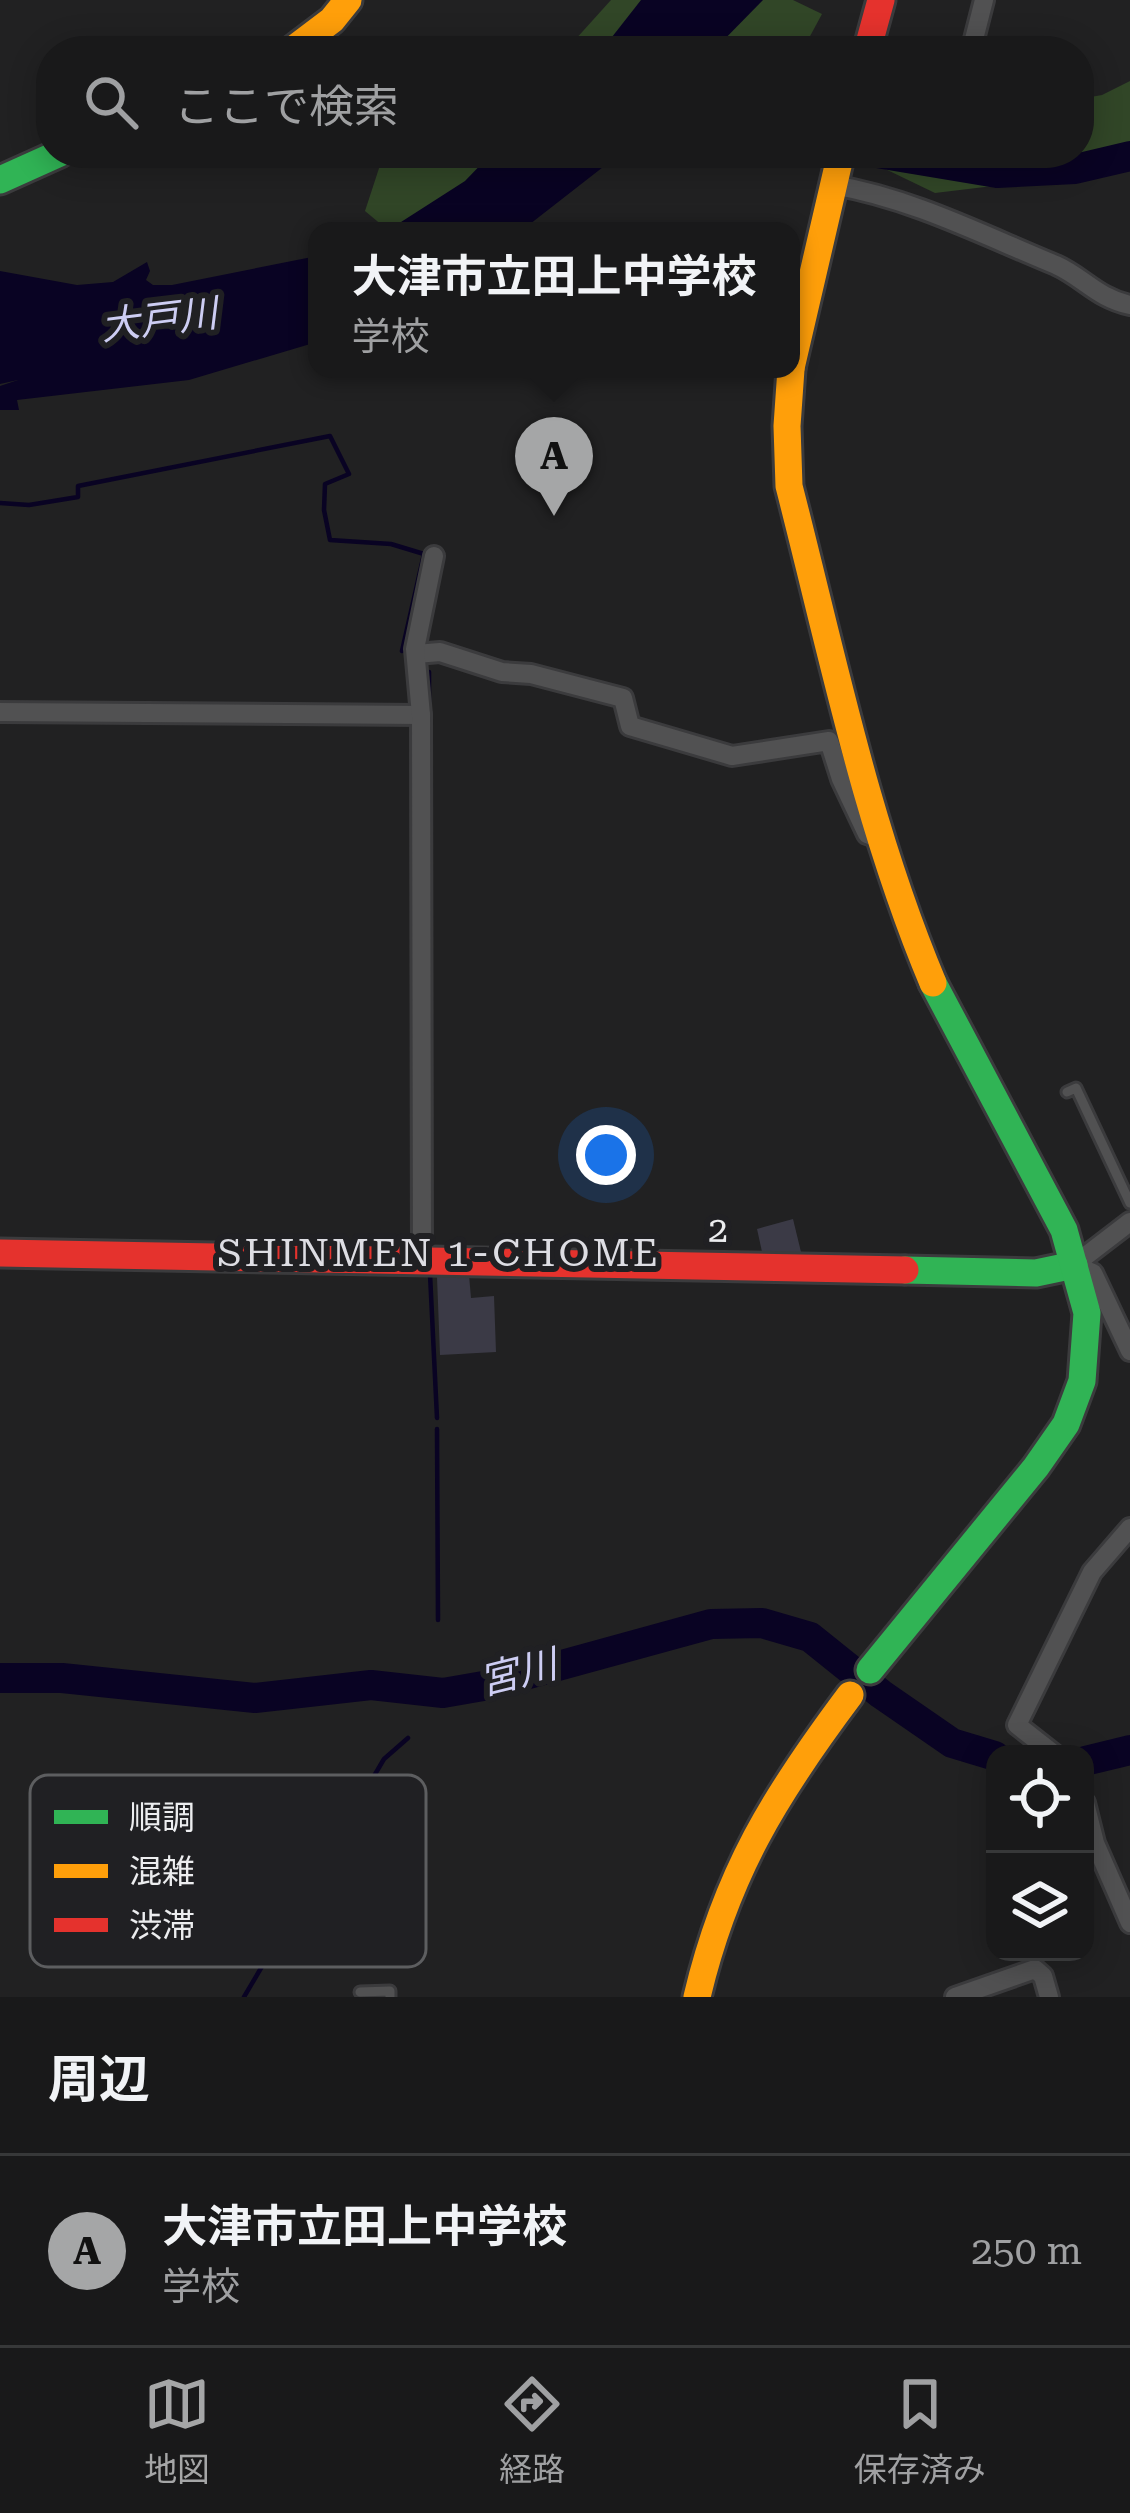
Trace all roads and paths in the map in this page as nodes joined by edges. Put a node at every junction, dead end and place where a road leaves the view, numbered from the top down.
1 (348, 0) edge
2 (881, 0) edge
3 (984, 0) edge
4 (311, 36) edge
5 (871, 36) edge
6 (975, 36) edge
7 (36, 164) edge
8 (837, 168) edge
9 (0, 180) edge
10 (833, 185) junction
11 (1130, 305) edge
12 (800, 329) edge
13 (791, 378) edge
14 (434, 556) dead end
15 (416, 654) junction
16 (0, 712) edge
17 (421, 716) junction
18 (880, 838) junction
19 (1067, 1092) dead end
20 (1130, 1203) edge
21 (1130, 1222) edge
22 (0, 1253) edge
23 (422, 1259) junction
24 (1074, 1265) junction
25 (1130, 1351) edge
26 (1130, 1528) edge
27 (870, 1670) dead end
28 (850, 1695) dead end
29 (1040, 1745) edge
30 (1094, 1839) edge
31 (1130, 1923) edge
32 (1034, 1961) edge
33 (360, 1993) dead end
34 (390, 1997) edge
35 (697, 1997) edge
36 (955, 1997) edge
37 (1049, 1997) edge

1 - 4 main road
2 - 5 main road
3 - 6 street
7 - 9 main road
8 - 10 main road
10 - 11 street
10 - 12 main road
13 - 18 main road
14 - 15 street
15 - 17 street
15 - 18 street
16 - 17 street
17 - 23 street
18 - 24 main road
19 - 20 lane
21 - 24 street
22 - 23 main road, 2
23 - 24 main road, 2
24 - 25 street
24 - 27 main road
26 - 29 street
28 - 35 main road
30 - 31 street
32 - 36 street
32 - 37 street
33 - 34 lane

